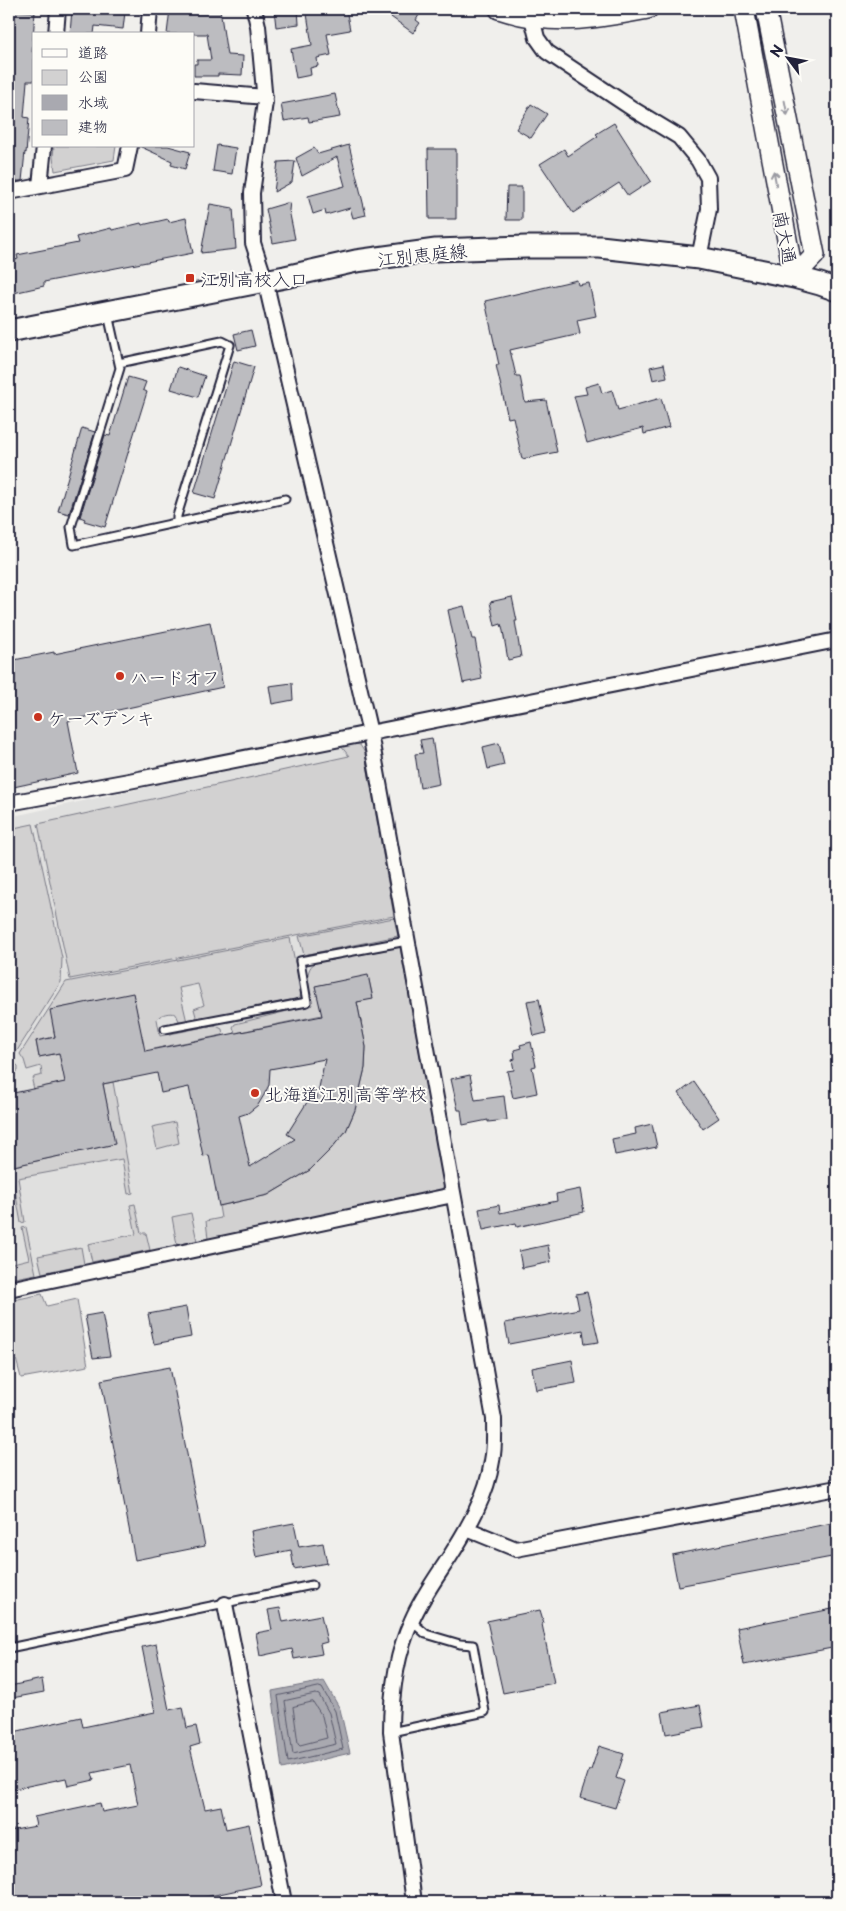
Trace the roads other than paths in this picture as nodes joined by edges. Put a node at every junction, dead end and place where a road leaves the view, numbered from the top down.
1 (58, 9) edge
2 (150, 9) edge
3 (254, 9) edge
4 (499, 9) edge
5 (648, 9) edge
6 (744, 9) edge
7 (766, 9) edge
8 (532, 18) junction
9 (56, 32) edge
10 (148, 32) edge
11 (195, 91) edge
12 (265, 97) junction
13 (44, 148) edge
14 (130, 148) edge
15 (40, 186) junction
16 (9, 192) edge
17 (699, 258) junction
18 (794, 277) junction
19 (265, 280) junction
20 (837, 290) edge
21 (107, 311) junction
22 (9, 331) edge
23 (119, 363) junction
24 (285, 499) dead end
25 (177, 523) junction
26 (837, 640) edge
27 (370, 733) junction
28 (9, 803) edge
29 (407, 941) junction
30 (165, 1029) dead end
31 (452, 1195) junction
32 (9, 1289) edge
33 (837, 1488) edge
34 (467, 1529) junction
35 (312, 1585) dead end
36 (224, 1604) junction
37 (411, 1621) junction
38 (9, 1648) edge
39 (391, 1732) junction
40 (284, 1902) edge
41 (414, 1902) edge

1 - 9 street
2 - 10 street
3 - 12 street
4 - 8 main road
5 - 8 main road
18 -> 6 main road, 南大通
7 -> 18 main road, 南大通
8 - 17 street
11 - 12 street
12 - 19 street
13 - 15 street
14 - 15 street
15 - 16 street
17 - 18 main road, 江別恵庭線
17 - 19 main road, 江別恵庭線
18 - 20 main road, 江別恵庭線
19 - 21 main road, 江別恵庭線
19 - 27 street
21 - 22 main road, 江別恵庭線
21 - 23 lane
23 - 25 lane
23 - 25 lane
24 - 25 lane
26 - 27 street
27 - 28 street
27 - 29 street
29 - 30 lane
29 - 31 street
31 - 32 street
31 - 34 street
33 - 34 street
34 - 37 street
35 - 36 lane
36 - 38 lane
36 - 40 street
37 - 39 street
37 - 39 lane
39 - 41 street

